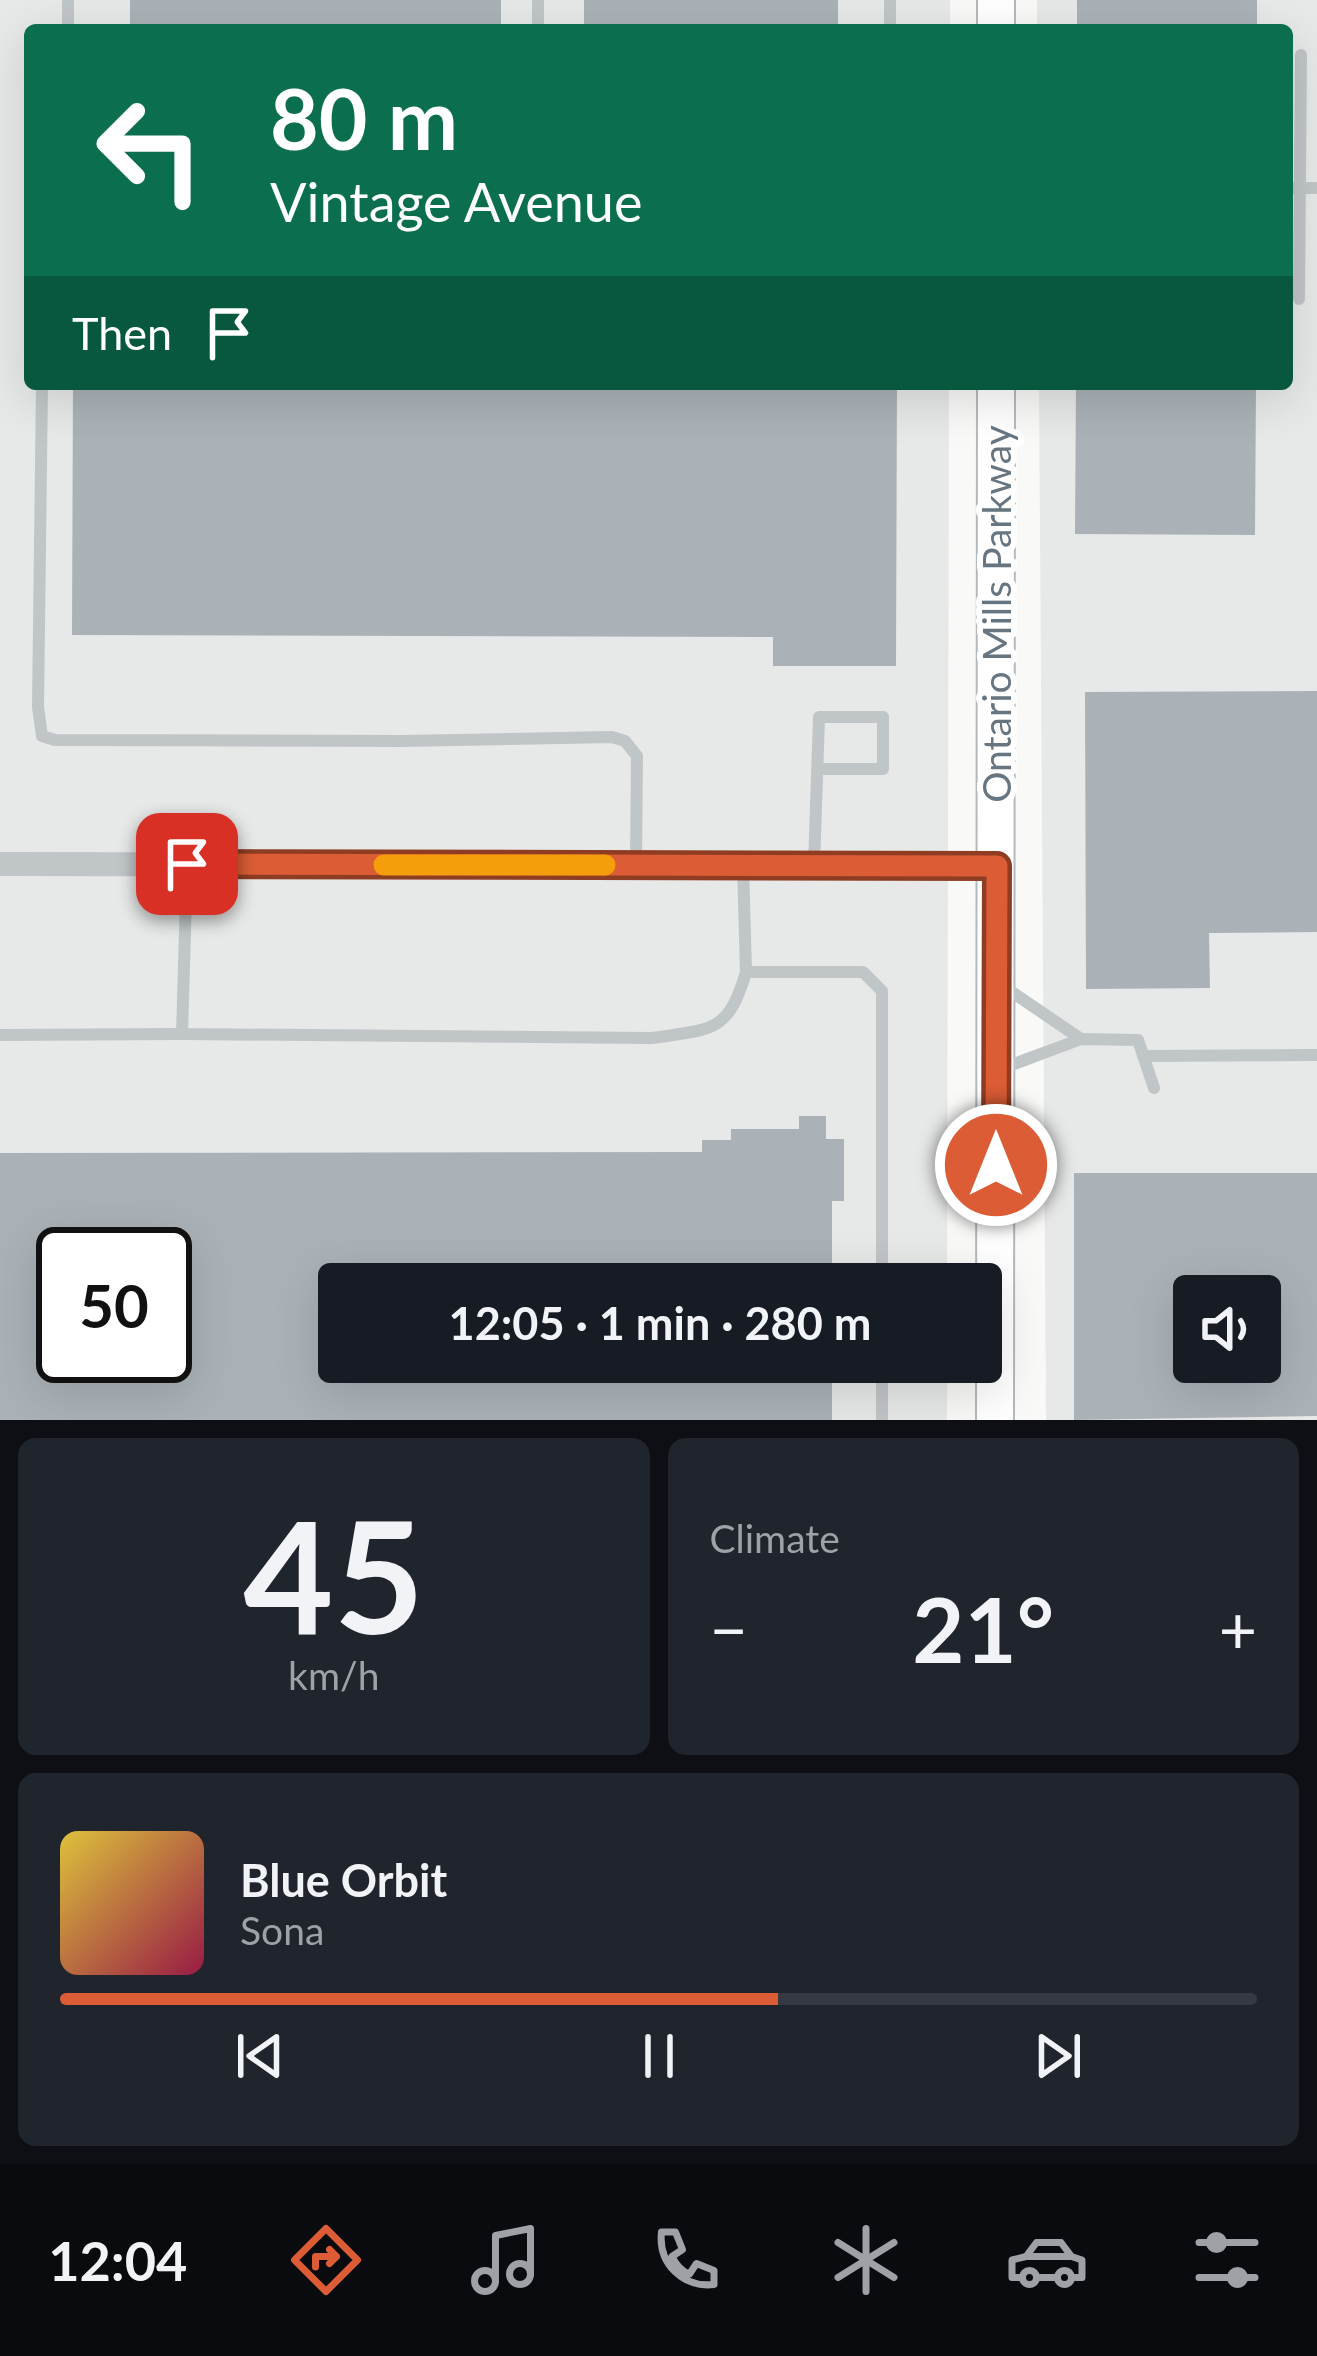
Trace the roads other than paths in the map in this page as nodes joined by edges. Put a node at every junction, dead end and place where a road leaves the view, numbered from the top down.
1 (1301, 55) dead end
2 (1293, 188) edge
3 (1317, 188) edge
4 (1299, 299) dead end
5 (42, 390) edge
6 (996, 390) edge
7 (817, 769) junction
8 (0, 864) edge
9 (187, 864) junction
10 (636, 865) junction
11 (743, 865) junction
12 (814, 866) junction
13 (997, 866) junction
14 (746, 972) junction
15 (996, 981) junction
16 (182, 1034) junction
17 (0, 1035) edge
18 (1081, 1039) junction
19 (1317, 1055) edge
20 (1143, 1056) junction
21 (996, 1071) junction
22 (1154, 1088) dead end
23 (882, 1263) edge
24 (882, 1383) edge
25 (882, 1420) edge
26 (995, 1420) edge

1 - 2 lane
2 - 3 lane
2 - 4 lane
5 - 10 lane
6 - 13 main road, Ontario Mills Parkway
7 - 7 lane
7 - 12 lane
8 - 9 street
9 - 10 street
9 - 16 lane
10 - 11 street
11 - 12 street
11 - 14 lane
12 - 13 street
13 - 15 main road, Ontario Mills Parkway
14 - 16 lane
14 - 23 lane
15 - 18 lane
15 - 21 main road, Ontario Mills Parkway
16 - 17 lane
18 - 20 lane
18 - 21 lane
19 - 20 lane
20 - 22 lane
21 - 26 main road, Ontario Mills Parkway
24 - 25 lane

